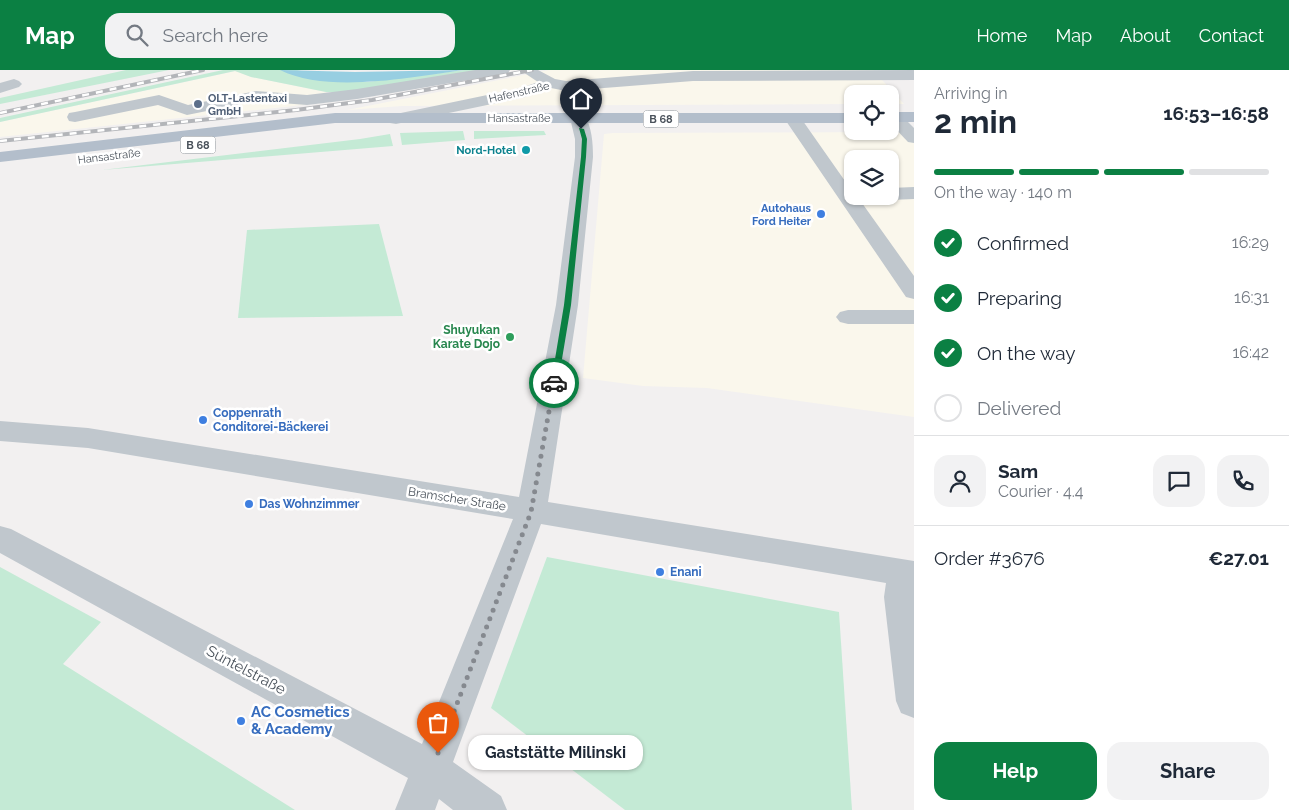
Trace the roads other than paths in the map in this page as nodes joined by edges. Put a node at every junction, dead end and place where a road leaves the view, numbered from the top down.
1 (502, 70) edge
2 (527, 70) edge
3 (593, 70) edge
4 (759, 72) edge
5 (890, 72) edge
6 (568, 75) dead end
7 (914, 75) edge
8 (550, 83) junction
9 (75, 117) dead end
10 (899, 117) edge
11 (914, 117) edge
12 (578, 118) junction
13 (792, 118) junction
14 (844, 118) edge
15 (396, 119) junction
16 (899, 124) edge
17 (914, 138) edge
18 (0, 157) edge
19 (0, 168) edge
20 (844, 187) edge
21 (914, 193) edge
22 (899, 194) edge
23 (856, 205) edge
24 (914, 292) edge
25 (848, 317) dead end
26 (914, 318) edge
27 (0, 431) edge
28 (531, 512) junction
29 (0, 538) edge
30 (909, 573) edge
31 (914, 701) edge
32 (431, 770) junction
33 (415, 810) edge
34 (487, 810) edge

1 - 9 street
2 - 8 street
3 - 6 street
4 - 5 street, Hafenstraße
4 - 8 street, Hafenstraße
5 - 7 street, Hafenstraße
8 - 15 street, Hafenstraße
10 - 11 main road
12 - 13 main road, Hansastraße / B 68
12 - 15 main road, Hansastraße / B 68
12 - 28 street
13 - 14 main road, Hansastraße / B 68
13 - 20 street
15 - 18 main road, Hansastraße / B 68
15 - 19 main road, Hansastraße / B 68
16 - 17 street
21 - 22 street
23 - 24 street
25 - 26 street
27 - 28 street, Bramscher Straße
28 - 30 street, Bramscher Straße
28 - 32 street
29 - 32 street, Süntelstraße
30 - 31 street
32 - 33 street
32 - 34 street, Süntelstraße

